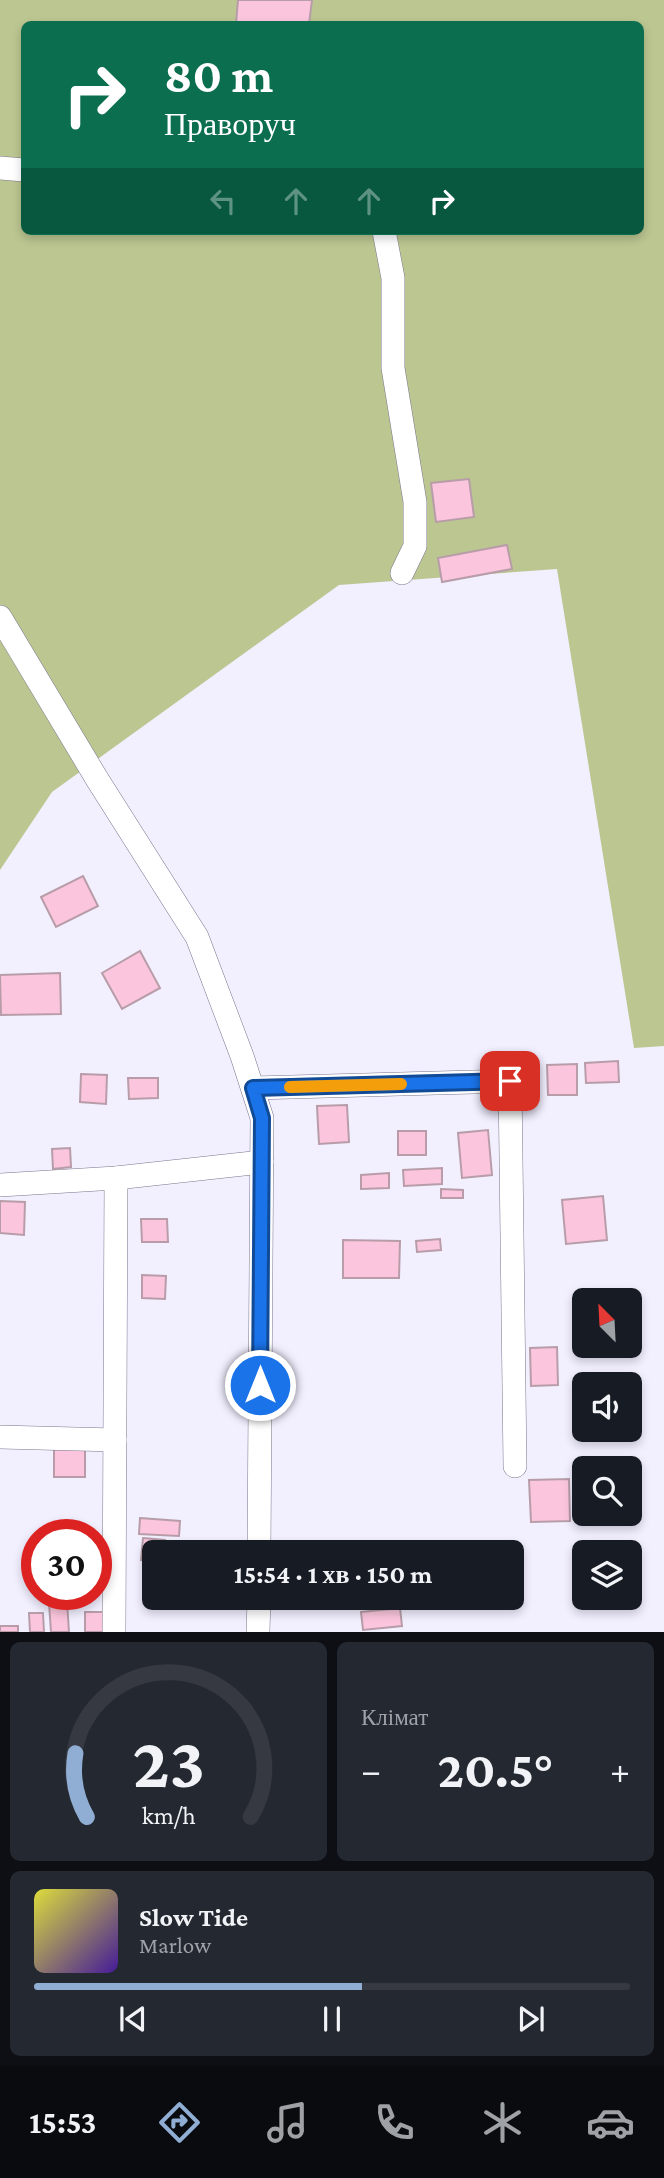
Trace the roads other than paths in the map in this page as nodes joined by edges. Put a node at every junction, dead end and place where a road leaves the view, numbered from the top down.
1 (0, 168) edge
2 (21, 170) edge
3 (385, 235) edge
4 (402, 573) dead end
5 (0, 617) edge
6 (253, 1088) junction
7 (262, 1162) junction
8 (116, 1178) junction
9 (0, 1185) edge
10 (0, 1437) edge
11 (115, 1440) junction
12 (515, 1466) dead end
13 (259, 1540) edge
14 (258, 1610) edge
15 (114, 1632) edge
16 (258, 1632) edge

1 - 2 street
3 - 4 street
5 - 6 street
6 - 7 street
6 - 12 street
7 - 8 street
7 - 13 street
8 - 9 street
8 - 11 street
10 - 11 street
11 - 15 street
14 - 16 street

